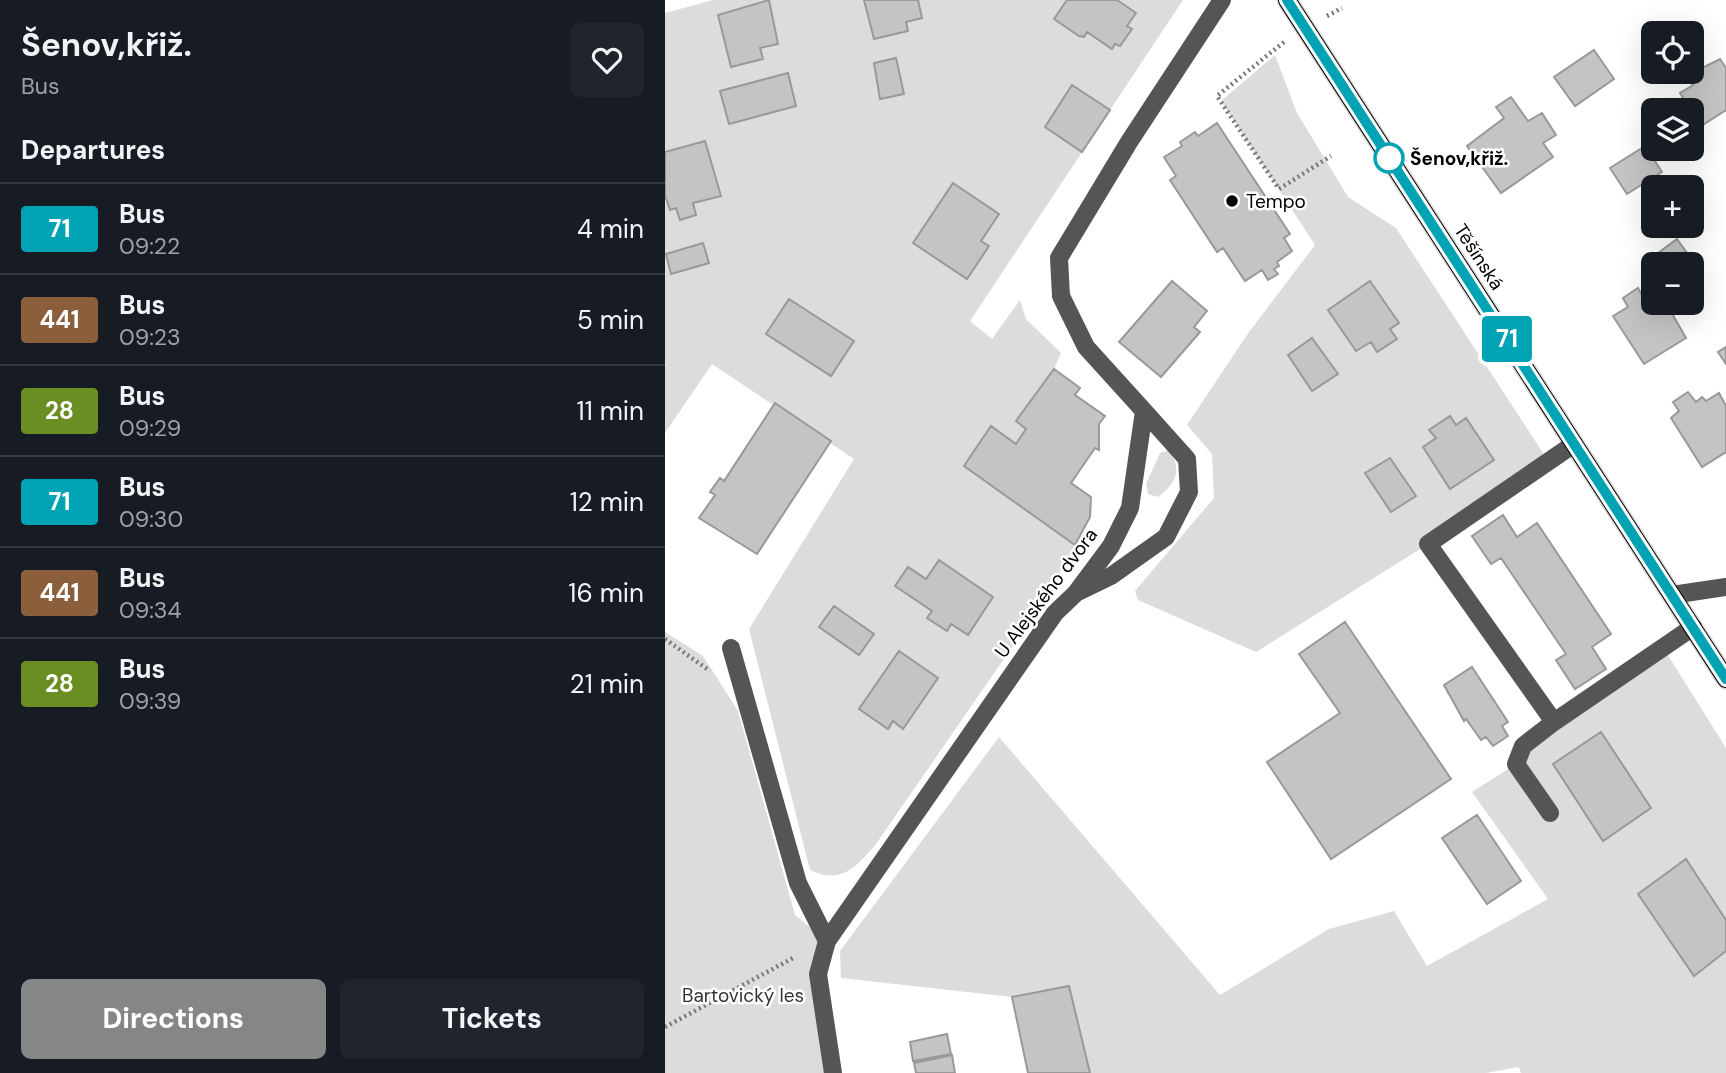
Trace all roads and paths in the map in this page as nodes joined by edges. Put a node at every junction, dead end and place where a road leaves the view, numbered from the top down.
1 (1222, 0) edge
2 (1287, 0) edge
3 (1342, 8) dead end
4 (1305, 29) junction
5 (1331, 156) dead end
6 (1145, 411) junction
7 (1574, 444) junction
8 (1726, 587) edge
9 (1076, 593) junction
10 (1672, 595) junction
11 (1693, 627) junction
12 (731, 648) dead end
13 (1726, 679) edge
14 (1554, 722) junction
15 (1550, 813) dead end
16 (827, 941) junction
17 (665, 1027) edge
18 (833, 1073) edge

1 - 6 street
2 - 4 main road, Těšínská
3 - 4 path
4 - 5 path
4 - 7 main road, Těšínská
6 - 9 street, U Alejského dvora
6 - 9 street
7 - 10 main road, Těšínská
7 - 14 street
8 - 10 street
9 - 16 street, U Alejského dvora
10 - 11 main road, Těšínská
11 - 13 main road, Těšínská
11 - 14 street
12 - 16 street
14 - 15 street
16 - 17 path
16 - 18 street, U Alejského dvora

